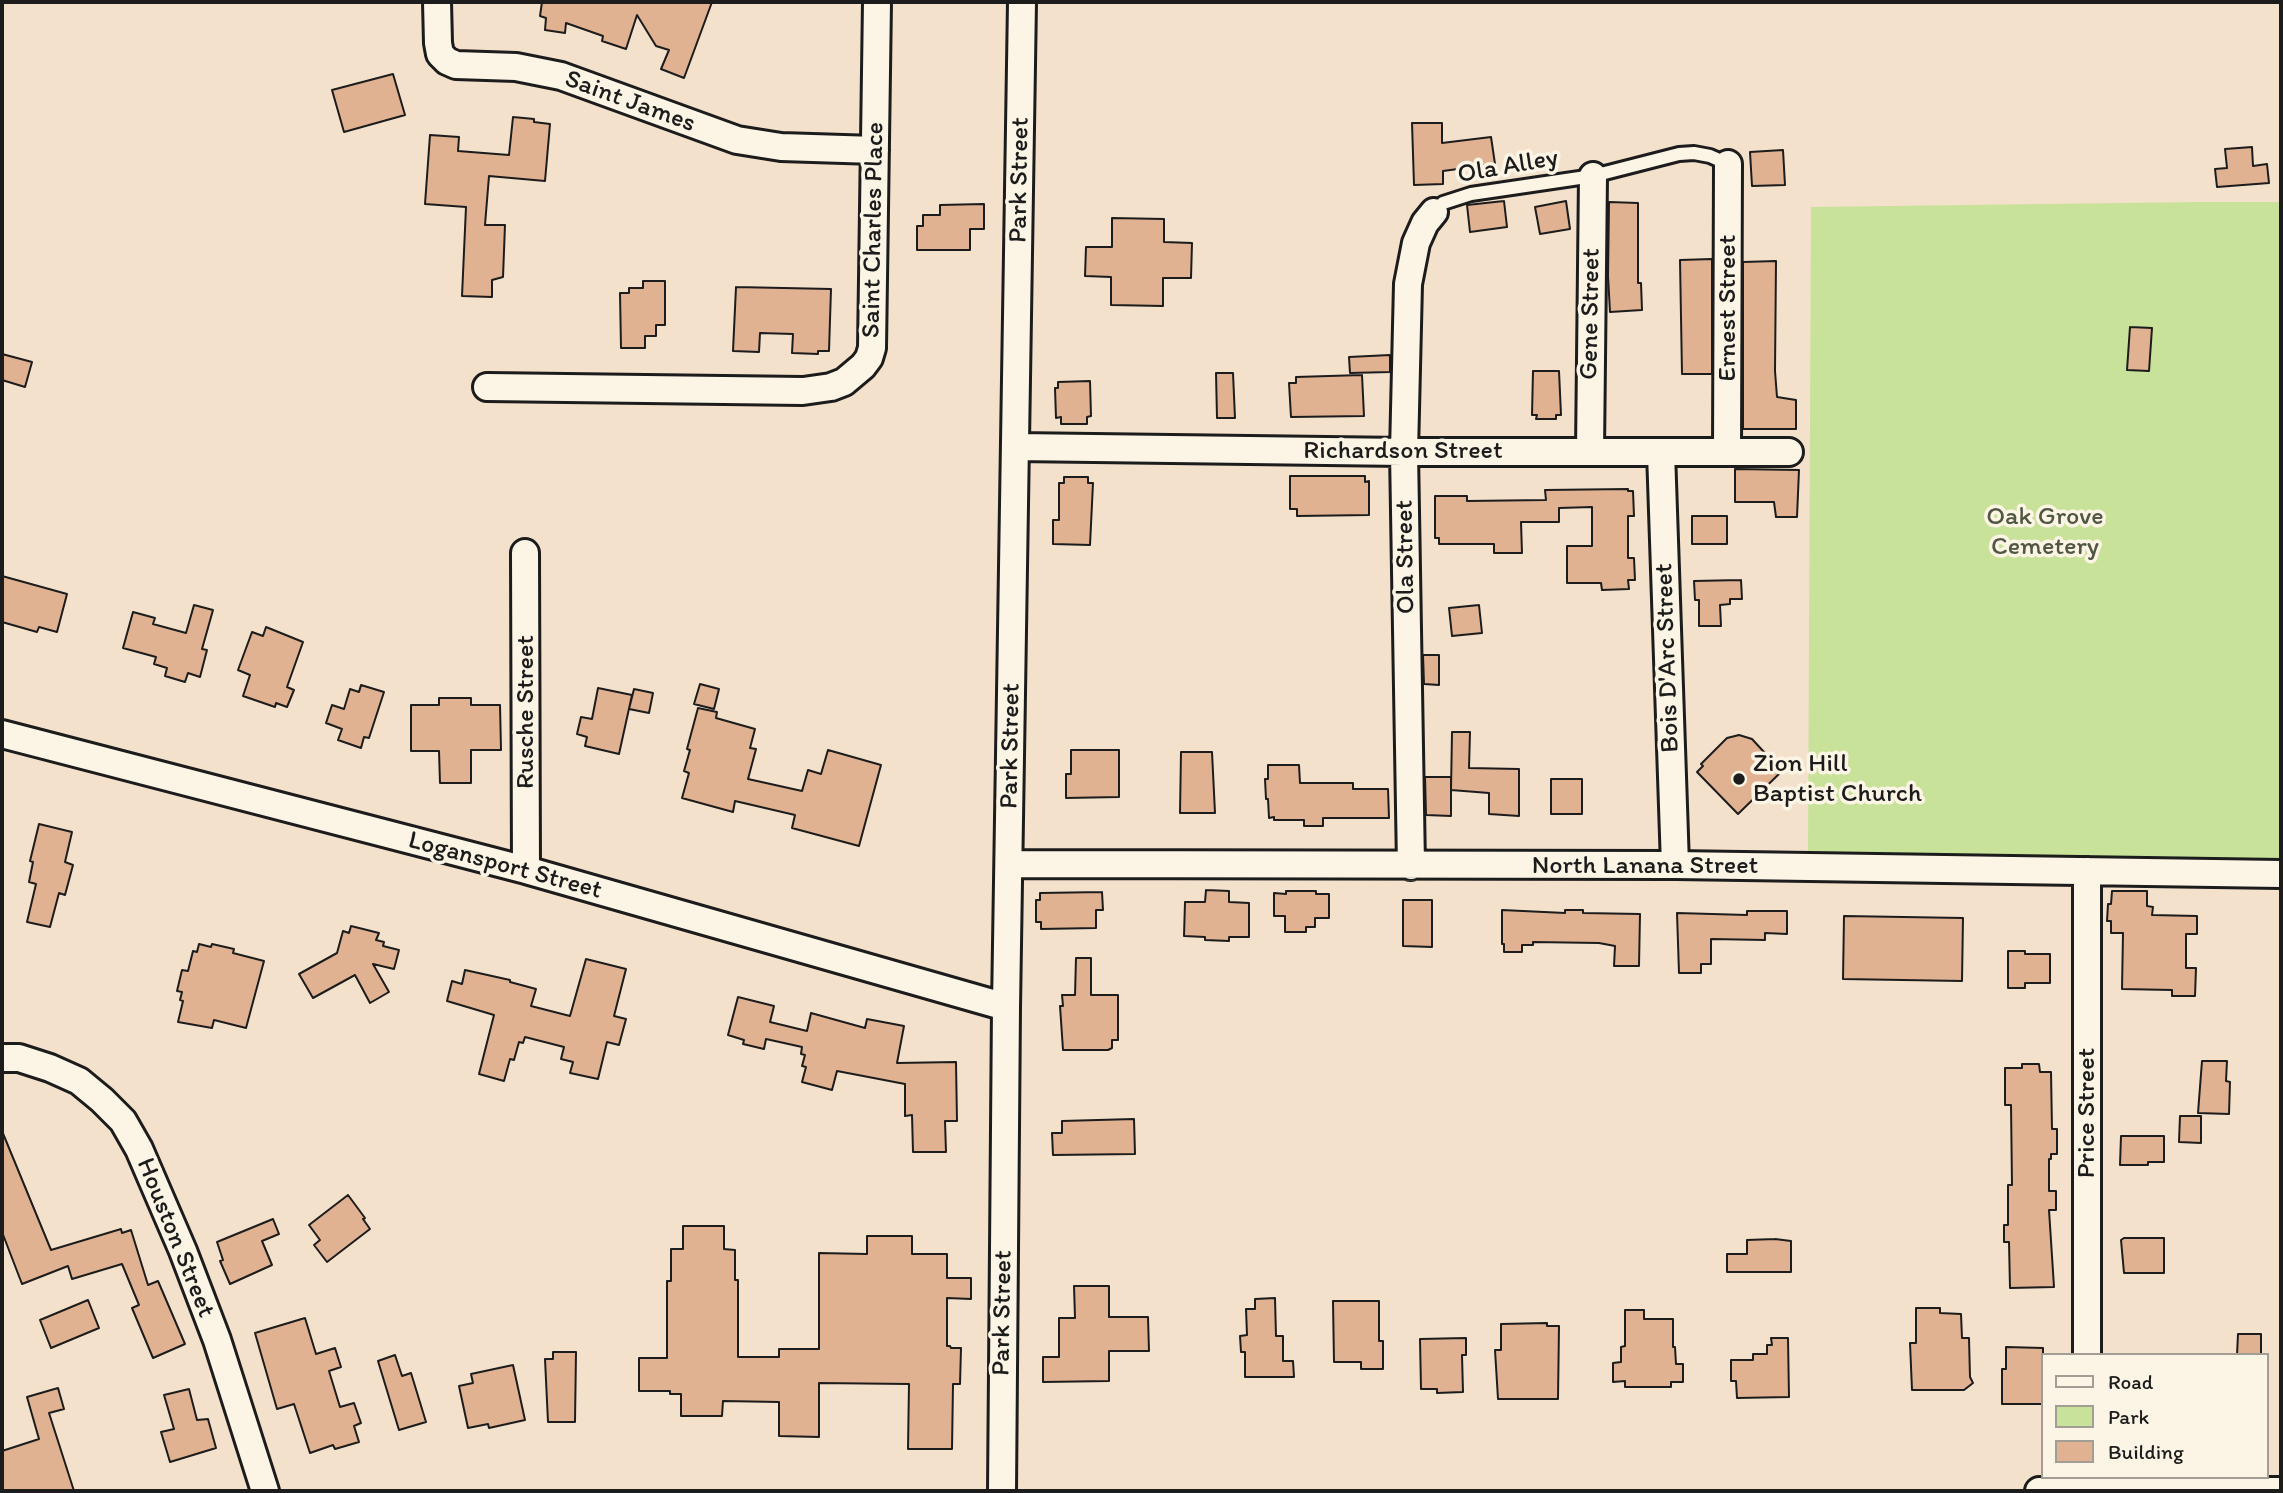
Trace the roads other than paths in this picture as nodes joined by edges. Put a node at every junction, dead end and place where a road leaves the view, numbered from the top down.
1 (437, 2) edge
2 (877, 2) edge
3 (1022, 2) edge
4 (876, 150) junction
5 (1728, 164) joint
6 (1593, 176) junction
7 (1434, 212) joint
8 (487, 387) dead end
9 (1016, 447) junction
10 (1404, 452) junction
11 (1590, 452) junction
12 (1661, 452) junction
13 (1727, 452) junction
14 (1789, 452) dead end
15 (525, 553) dead end
16 (2, 734) edge
17 (1009, 864) junction
18 (1675, 865) junction
19 (1411, 866) junction
20 (526, 870) junction
21 (2087, 871) junction
22 (2281, 874) edge
23 (1006, 1007) junction
24 (2, 1058) edge
25 (2087, 1353) edge
26 (2087, 1484) edge
27 (2173, 1490) edge
28 (2281, 1490) edge
29 (265, 1491) edge
30 (1002, 1491) edge
31 (2039, 1491) edge

1 - 4 street, Saint James
2 - 4 street, Saint Charles Place
3 - 9 street, Park Street
4 - 8 street, Saint Charles Place
5 - 6 lane, Ola Alley
5 - 13 street, Ernest Street
6 - 7 lane, Ola Alley
6 - 11 street, Gene Street
7 - 10 street, Ola Street
9 - 10 street, Richardson Street
9 - 17 street, Park Street
10 - 11 street, Richardson Street
10 - 19 street, Ola Street
11 - 12 street, Richardson Street
12 - 13 street, Richardson Street
12 - 18 street, Bois D'Arc Street
13 - 14 street, Richardson Street
15 - 20 street, Rusche Street
16 - 20 street, Logansport Street
17 - 19 street, North Lanana Street
17 - 23 street, Park Street
18 - 19 street, North Lanana Street
18 - 21 street, North Lanana Street
20 - 23 street, Logansport Street
21 - 22 street, North Lanana Street
21 - 25 street, Price Street
23 - 30 street, Park Street
24 - 29 street, Houston Street
26 - 27 street
26 - 31 street
27 - 28 street

